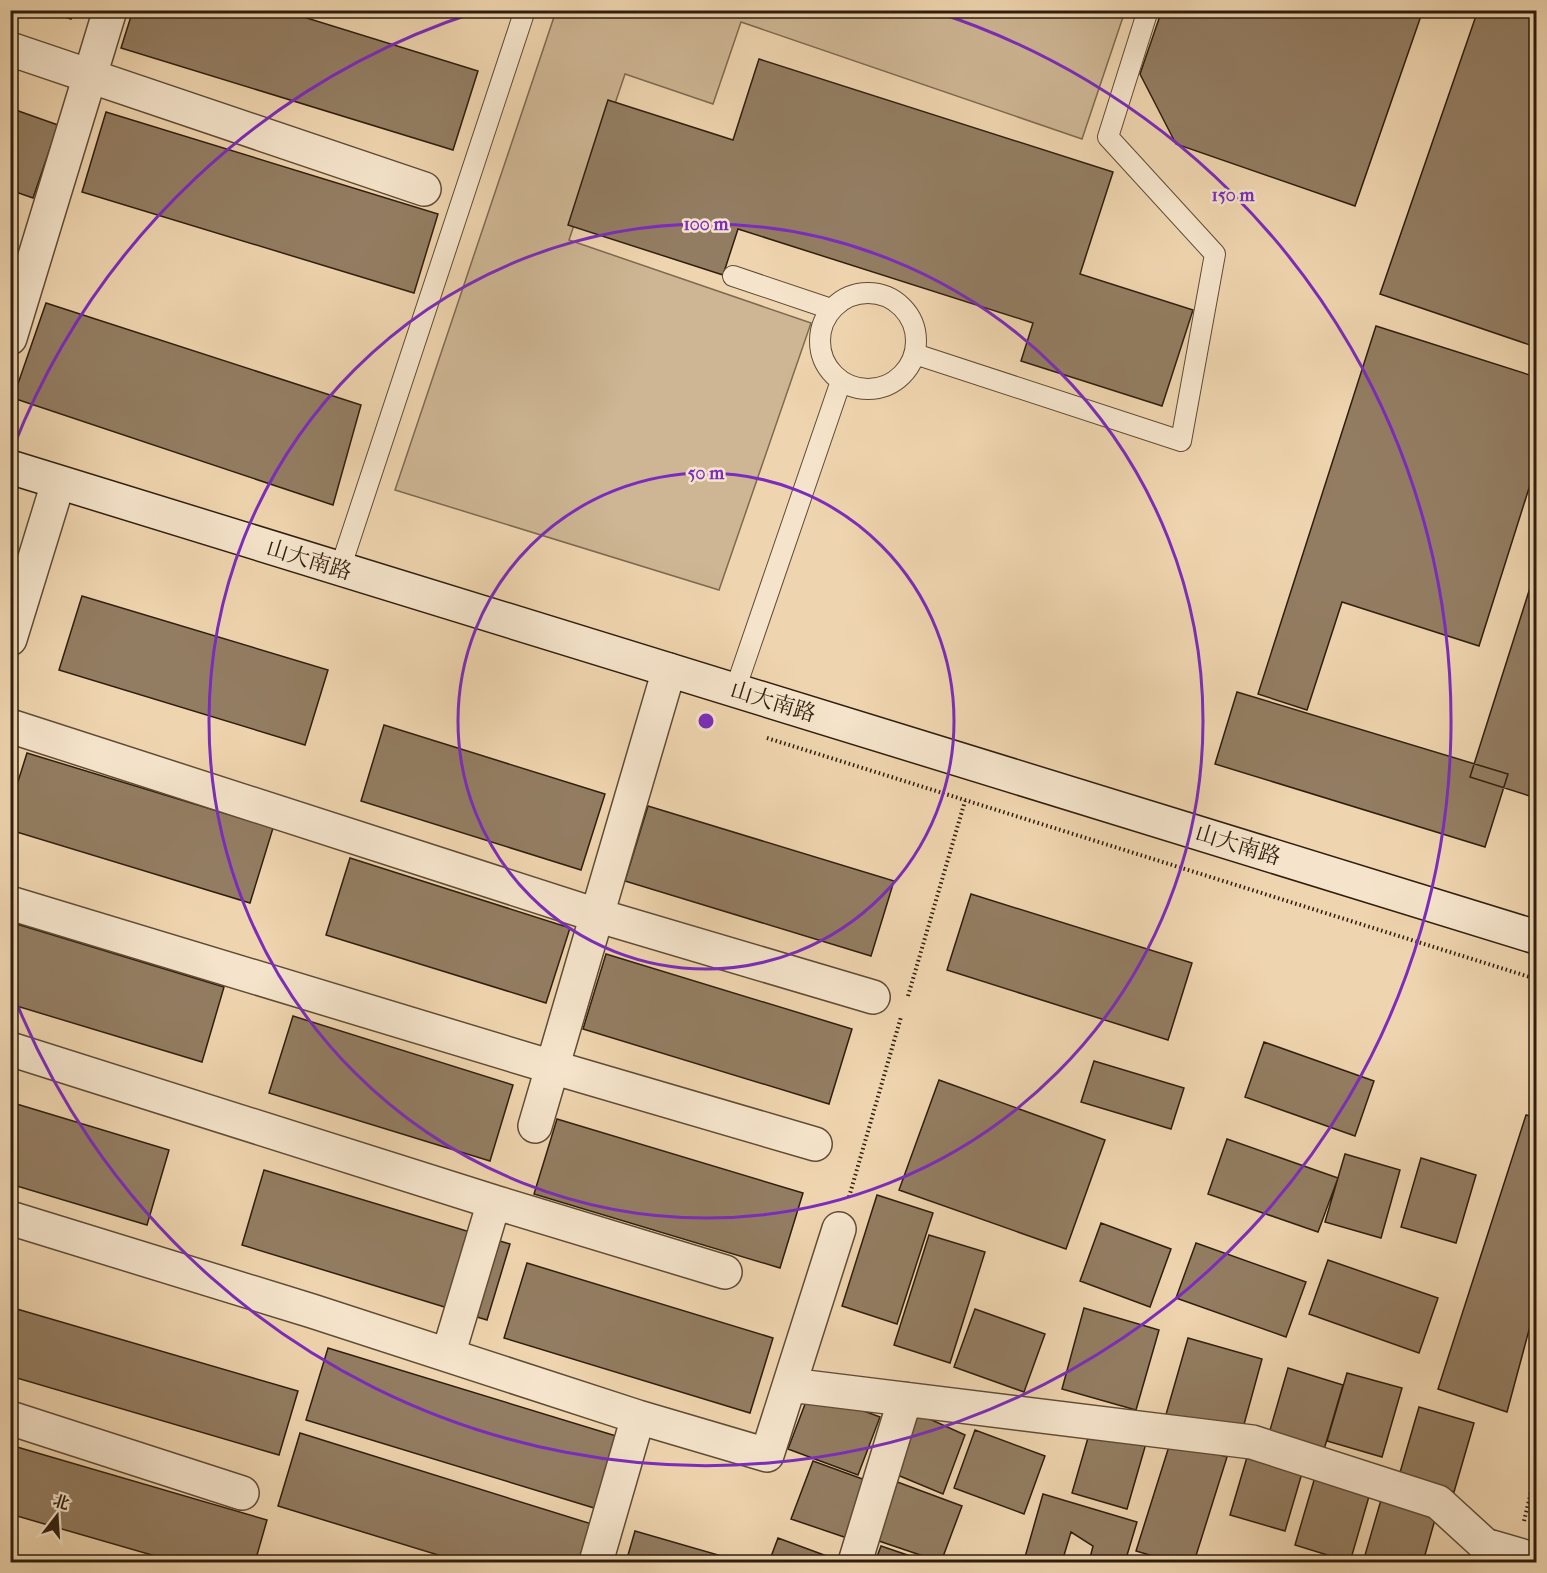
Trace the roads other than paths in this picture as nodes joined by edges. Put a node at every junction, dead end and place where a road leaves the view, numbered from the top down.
1 (110, 10) edge
2 (525, 10) edge
3 (1148, 10) edge
4 (10, 49) edge
5 (90, 77) junction
6 (424, 189) dead end
7 (733, 276) dead end
8 (831, 309) junction
9 (10, 338) edge
10 (915, 354) junction
11 (841, 381) junction
12 (10, 468) edge
13 (58, 483) junction
14 (340, 569) junction
15 (10, 639) edge
16 (669, 670) junction
17 (735, 690) junction
18 (10, 726) edge
19 (10, 903) edge
20 (596, 915) junction
21 (1536, 937) edge
22 (873, 997) dead end
23 (10, 1049) edge
24 (552, 1067) junction
25 (535, 1125) dead end
26 (816, 1144) dead end
27 (494, 1202) junction
28 (10, 1218) edge
29 (839, 1229) dead end
30 (725, 1272) dead end
31 (448, 1355) junction
32 (790, 1385) junction
33 (905, 1399) junction
34 (638, 1417) junction
35 (10, 1418) edge
36 (242, 1493) dead end
37 (1526, 1557) edge
38 (596, 1563) edge
39 (855, 1563) edge

1 - 5 street
2 - 14 lane
3 - 10 lane
4 - 5 street
5 - 6 street
5 - 9 street
7 - 8 lane
8 - 10 lane
8 - 11 lane
10 - 11 lane
11 - 17 lane
12 - 13 street, 山大南路
13 - 14 street, 山大南路
13 - 15 street
14 - 16 street, 山大南路
16 - 17 street, 山大南路
16 - 20 street
17 - 21 street, 山大南路
18 - 20 street
19 - 24 street
20 - 22 street
20 - 24 street
23 - 27 street
24 - 25 street
24 - 26 street
27 - 30 street
27 - 31 street
28 - 31 street
29 - 32 street
31 - 34 street
32 - 33 street
32 - 34 street
33 - 37 street
33 - 39 street
34 - 38 street
35 - 36 street

